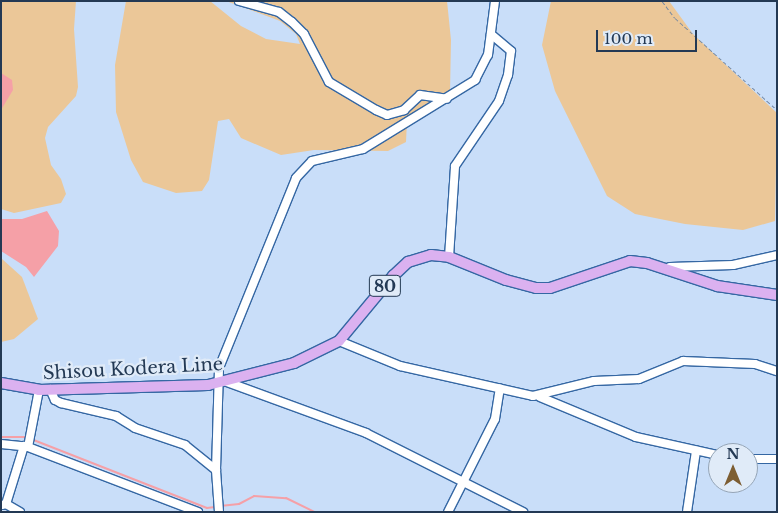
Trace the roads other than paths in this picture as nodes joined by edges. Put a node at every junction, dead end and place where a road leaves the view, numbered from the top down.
1 (239, 1) edge
2 (495, 1) edge
3 (491, 34) junction
4 (447, 99) junction
5 (777, 255) edge
6 (449, 257) junction
7 (647, 262) junction
8 (777, 296) edge
9 (340, 341) junction
10 (777, 371) edge
11 (1, 383) edge
12 (222, 383) junction
13 (500, 388) junction
14 (50, 389) junction
15 (39, 390) junction
16 (540, 397) junction
17 (1, 444) edge
18 (27, 445) junction
19 (696, 451) junction
20 (708, 453) edge
21 (758, 459) edge
22 (777, 459) edge
23 (216, 470) junction
24 (463, 480) junction
25 (4, 504) edge
26 (217, 509) edge
27 (20, 512) edge
28 (198, 512) edge
29 (448, 512) edge
30 (522, 512) edge
31 (687, 512) edge

1 - 4 street
2 - 3 street
3 - 4 street
3 - 6 street
4 - 12 street
5 - 7 street
6 - 7 main road, Shisou Kodera Line / 80
6 - 9 main road, Shisou Kodera Line / 80
7 - 8 main road, Shisou Kodera Line / 80
9 - 12 main road, Shisou Kodera Line / 80
9 - 13 street
10 - 16 street
11 - 15 main road, Shisou Kodera Line / 80
12 - 14 main road, Shisou Kodera Line / 80
12 - 23 street
12 - 24 street
13 - 16 street
13 - 24 street
14 - 15 main road, Shisou Kodera Line / 80
14 - 23 street
15 - 18 street
16 - 19 street
17 - 18 street
18 - 25 street
18 - 28 street
19 - 20 street
19 - 31 street
21 - 22 street
23 - 26 street
24 - 29 street
24 - 30 street
25 - 27 street

